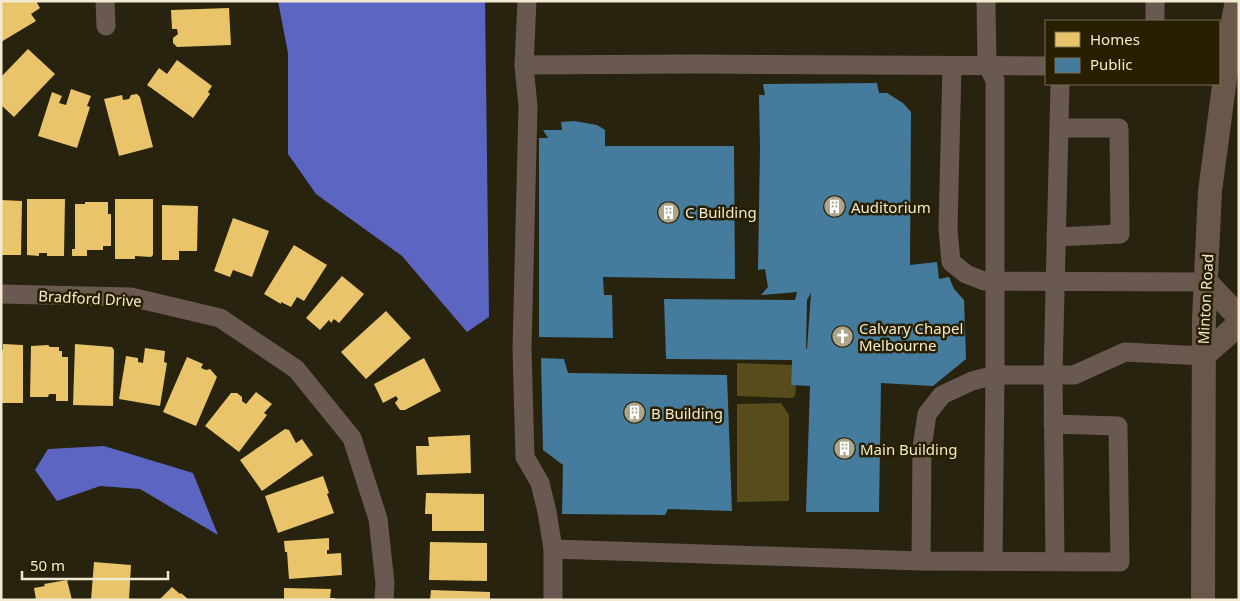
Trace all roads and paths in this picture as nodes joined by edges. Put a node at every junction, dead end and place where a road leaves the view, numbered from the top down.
1 (105, 1) edge
2 (527, 1) edge
3 (986, 1) edge
4 (1155, 1) edge
5 (1237, 1) edge
6 (1154, 20) edge
7 (106, 26) dead end
8 (987, 64) junction
9 (524, 66) junction
10 (952, 66) junction
11 (1045, 66) edge
12 (1060, 85) edge
13 (1059, 128) junction
14 (1056, 236) junction
15 (990, 281) junction
16 (1055, 281) junction
17 (1206, 282) junction
18 (1, 294) edge
19 (1239, 317) edge
20 (1239, 324) edge
21 (1203, 356) junction
22 (995, 375) junction
23 (1053, 375) junction
24 (1053, 424) junction
25 (553, 549) junction
26 (921, 561) junction
27 (993, 561) junction
28 (1055, 561) junction
29 (384, 600) edge
30 (553, 600) edge
31 (1203, 600) edge

1 - 7 street
2 - 9 street
3 - 8 street
4 - 6 street
5 - 17 main road, Minton Road
8 - 10 street
8 - 11 street
8 - 15 street
9 - 10 street
9 - 25 street
10 - 15 street
12 - 13 street
13 - 14 street
13 - 14 street
14 - 16 street
15 - 16 street
15 - 22 street
16 - 17 street
16 - 23 street
17 - 19 main road
17 - 21 main road, Minton Road
18 - 29 street, Bradford Drive
20 - 21 main road
21 - 23 street
21 - 31 main road, Minton Road
22 - 23 street
22 - 26 street
22 - 27 street
23 - 24 street
24 - 28 street
24 - 28 street
25 - 26 street
25 - 30 street
26 - 27 street
27 - 28 street

